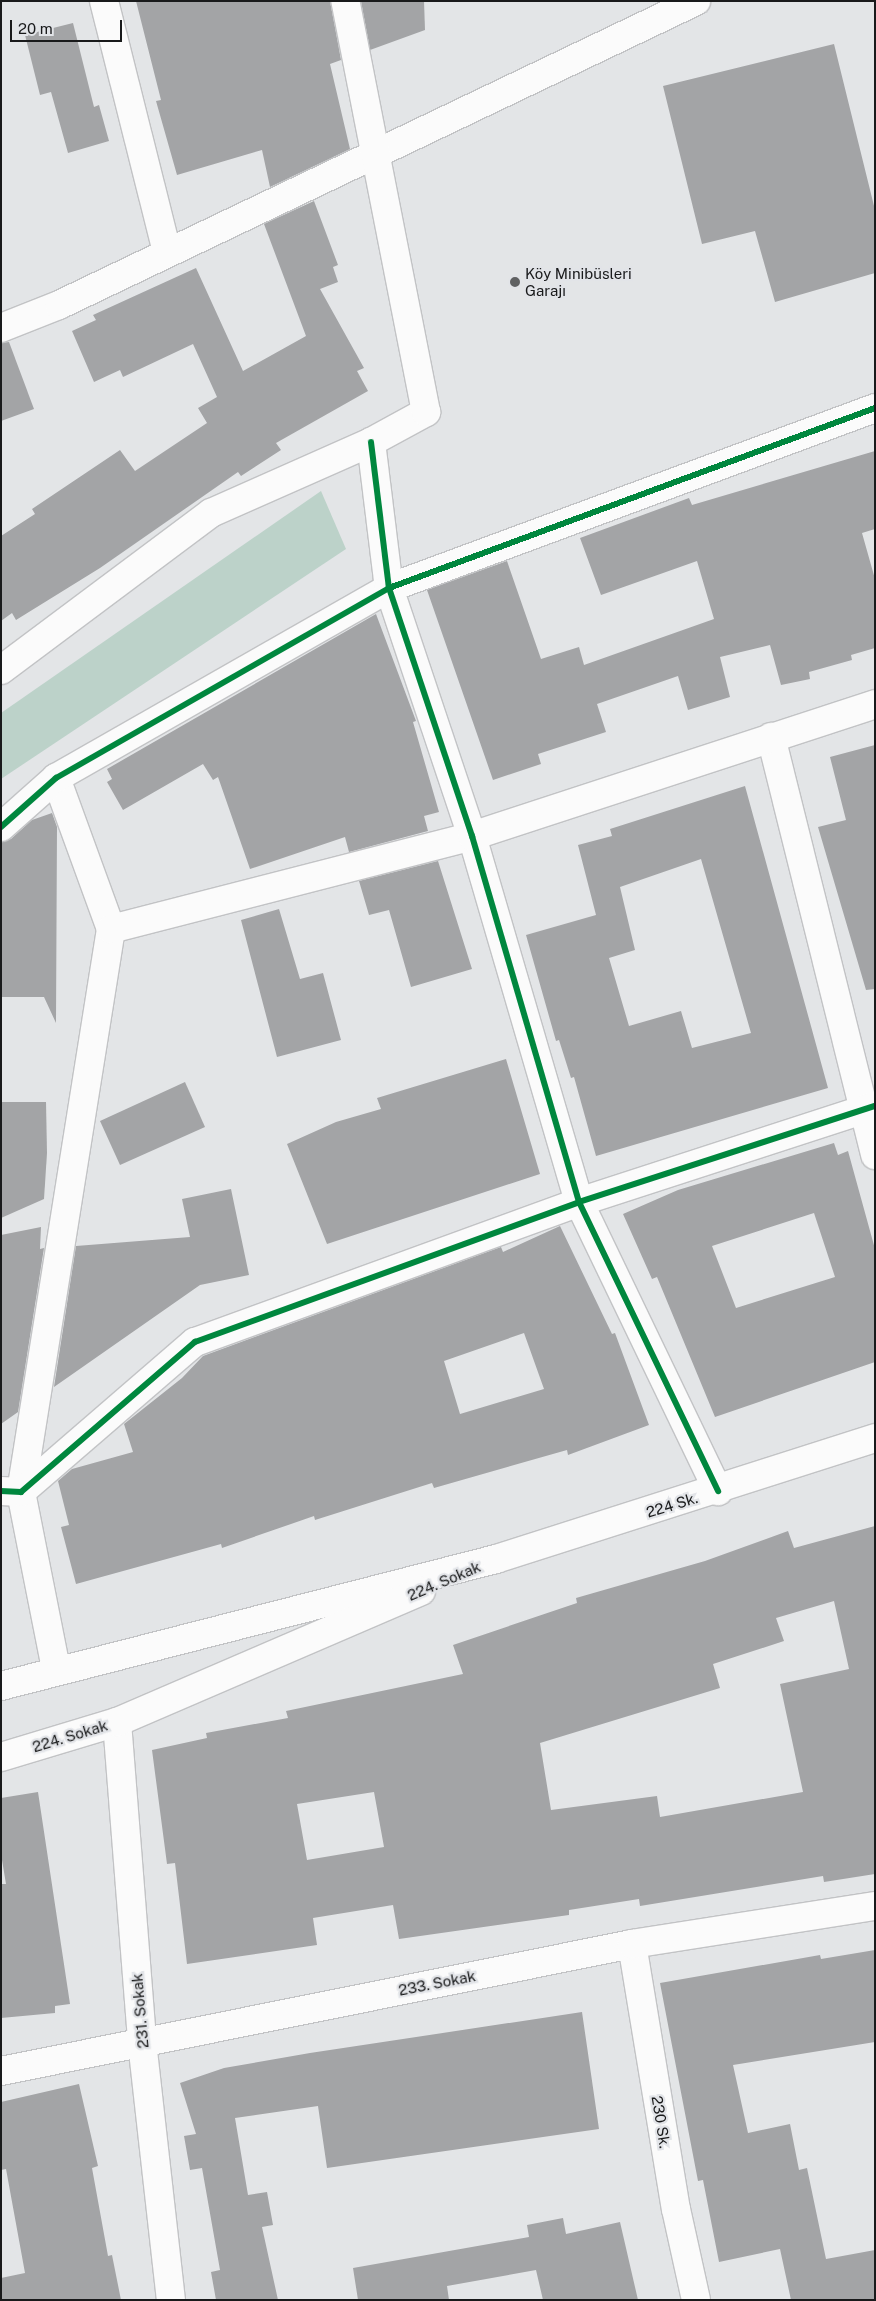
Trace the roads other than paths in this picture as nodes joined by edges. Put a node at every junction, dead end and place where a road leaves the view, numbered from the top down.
1 (104, 1) edge
2 (345, 1) edge
3 (696, 1) edge
4 (375, 152) junction
5 (167, 252) junction
6 (1, 328) edge
7 (875, 408) edge
8 (371, 442) junction
9 (389, 588) junction
10 (1, 670) edge
11 (875, 704) edge
12 (771, 736) junction
13 (56, 778) junction
14 (1, 827) edge
15 (472, 836) junction
16 (111, 929) junction
17 (868, 1108) edge
18 (875, 1155) edge
19 (579, 1202) junction
20 (875, 1438) edge
21 (718, 1491) junction
22 (11, 1492) edge
23 (496, 1559) junction
24 (56, 1669) junction
25 (1, 1686) edge
26 (117, 1722) junction
27 (1, 1757) edge
28 (875, 1906) edge
29 (632, 1944) junction
30 (142, 2042) junction
31 (1, 2071) edge
32 (171, 2300) edge
33 (696, 2300) edge

1 - 5 street
2 - 4 street
3 - 4 street
4 - 5 street
4 - 8 street
5 - 6 street
7 - 9 street
8 - 9 street
8 - 10 street
9 - 13 street
9 - 15 street
11 - 12 street
12 - 15 street
12 - 17 street
13 - 14 street
13 - 16 street
15 - 16 street
15 - 19 street
16 - 22 street
17 - 18 street
17 - 19 street
19 - 21 street
19 - 22 street
20 - 21 street, 224 Sk.
21 - 23 street, 224 Sk.
22 - 24 street
23 - 24 street, 224. Sokak
23 - 26 street, 224. Sokak
24 - 25 street, 224. Sokak
26 - 27 street, 224. Sokak
26 - 30 street, 231. Sokak
28 - 29 street, 233. Sokak
29 - 30 street, 233. Sokak
29 - 33 street, 230 Sk.
30 - 31 street, 233. Sokak
30 - 32 street, 231. Sokak

